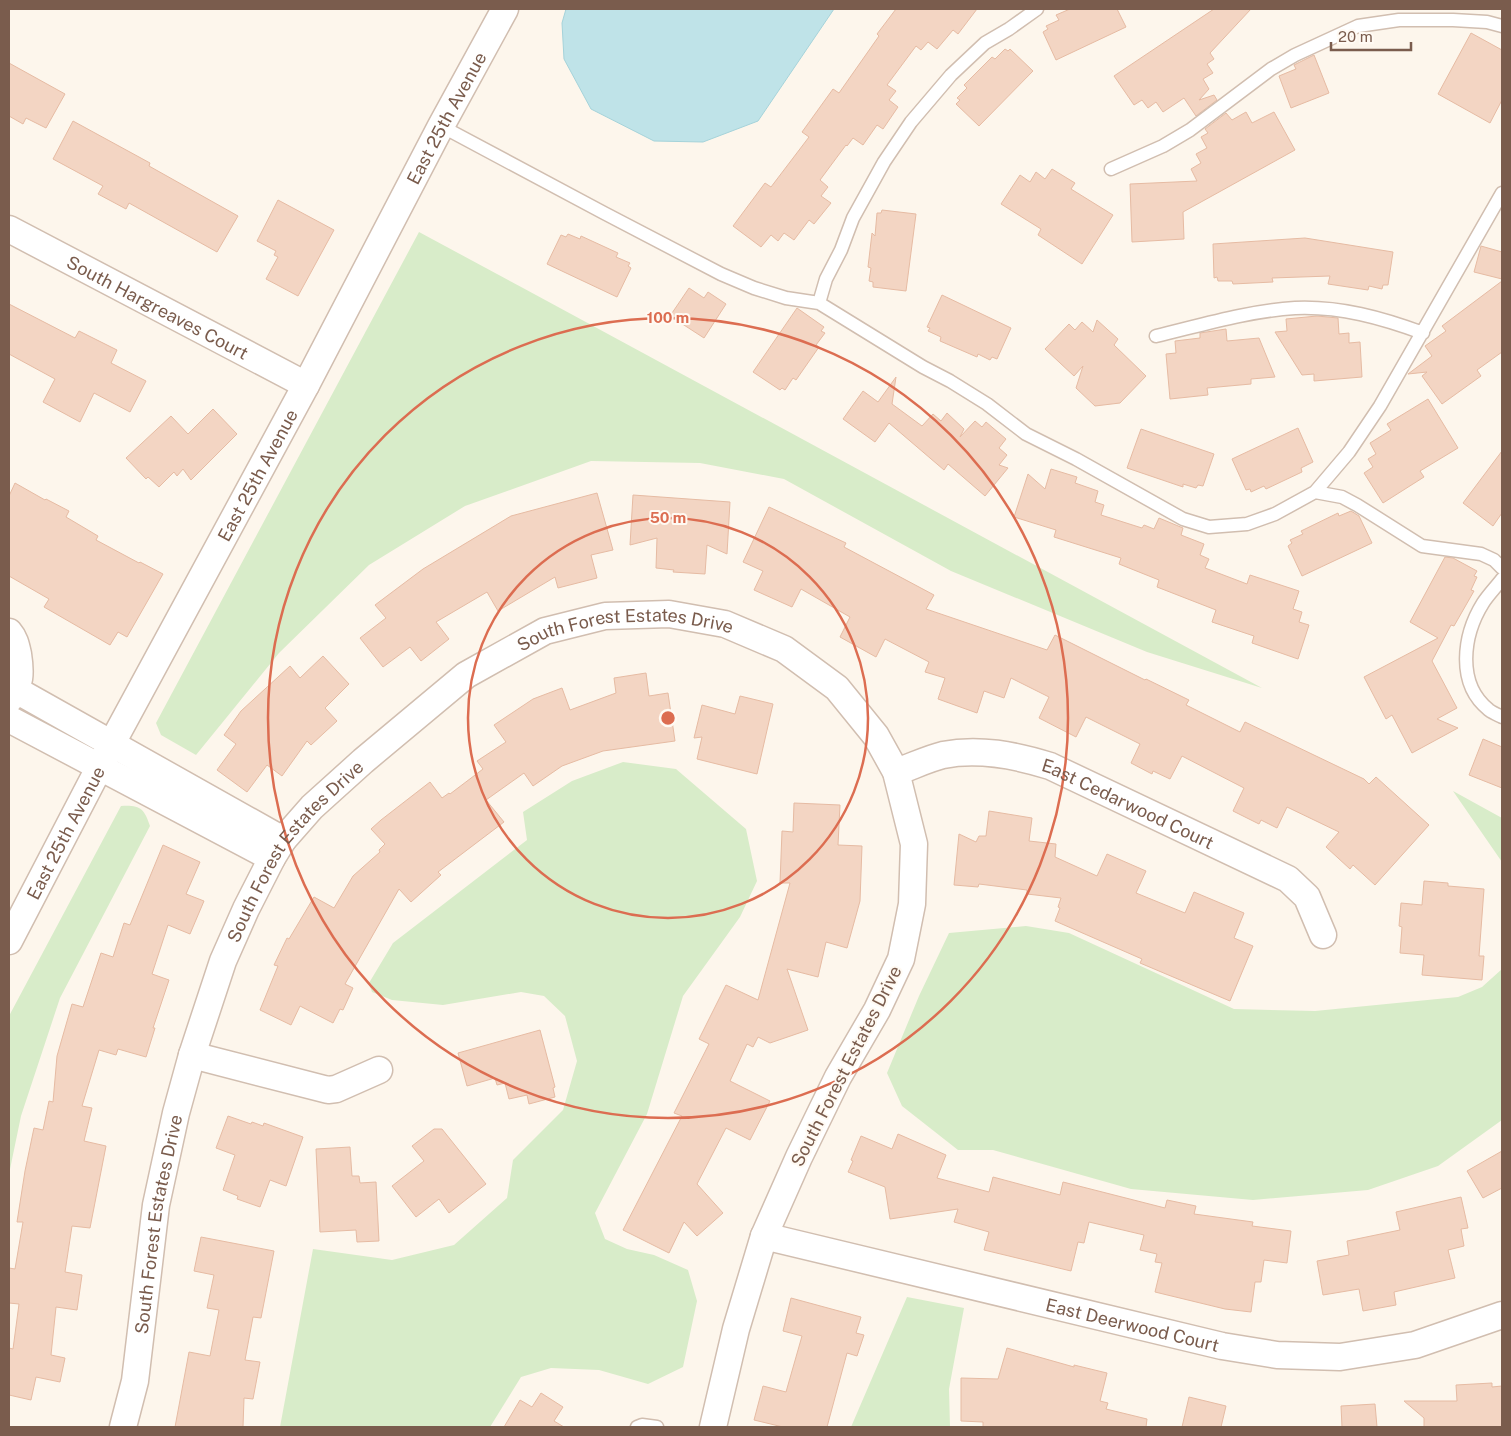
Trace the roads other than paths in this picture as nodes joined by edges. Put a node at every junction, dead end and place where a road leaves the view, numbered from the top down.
1 (505, 9) edge
2 (1037, 9) edge
3 (1502, 26) edge
4 (441, 126) junction
5 (1111, 169) dead end
6 (1502, 193) edge
7 (9, 229) edge
8 (818, 303) junction
9 (1423, 333) junction
10 (1156, 336) dead end
11 (306, 385) junction
12 (1315, 492) junction
13 (1502, 568) edge
14 (1502, 579) edge
15 (9, 632) edge
16 (12, 695) edge
17 (1502, 718) edge
18 (9, 719) edge
19 (105, 756) junction
20 (896, 772) junction
21 (278, 849) junction
22 (1322, 935) dead end
23 (9, 941) edge
24 (192, 1055) junction
25 (379, 1070) dead end
26 (764, 1236) junction
27 (1502, 1315) edge
28 (123, 1427) edge
29 (637, 1427) edge
30 (658, 1427) edge
31 (713, 1427) edge

1 - 4 street, East 25th Avenue
2 - 8 lane
3 - 5 lane
4 - 8 lane
4 - 11 street, East 25th Avenue
6 - 9 lane
7 - 11 street, South Hargreaves Court
8 - 12 lane
9 - 10 lane
9 - 12 lane
11 - 19 street, East 25th Avenue
12 - 13 lane
14 - 17 lane
15 - 16 street
16 - 19 street
18 - 19 street
19 - 21 street
19 - 23 street, East 25th Avenue
20 - 21 street, South Forest Estates Drive
20 - 22 street, East Cedarwood Court
20 - 26 street, South Forest Estates Drive
21 - 24 street, South Forest Estates Drive
24 - 25 street
24 - 28 street, South Forest Estates Drive
26 - 27 street, East Deerwood Court
26 - 31 street, South Forest Estates Drive
29 - 30 lane

